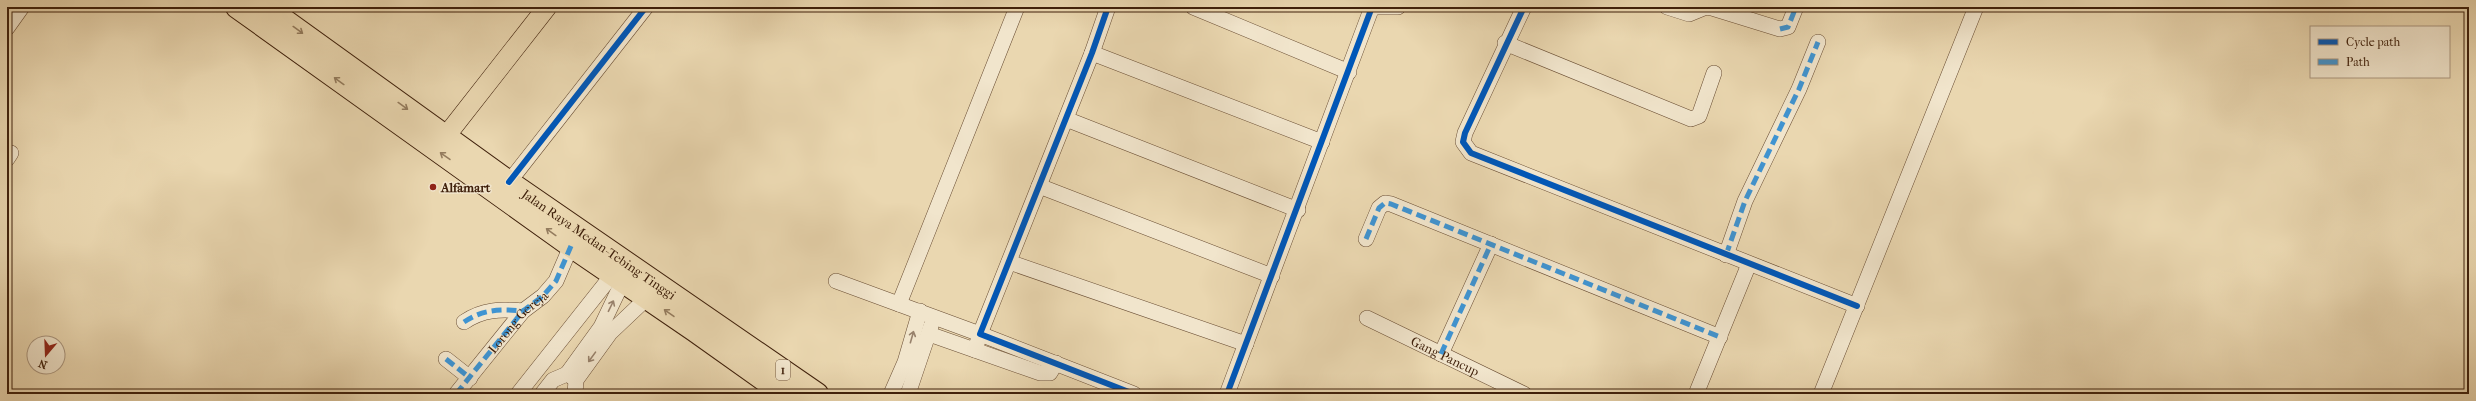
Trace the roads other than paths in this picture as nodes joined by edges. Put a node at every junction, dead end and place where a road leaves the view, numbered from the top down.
1 (22, 7) edge
2 (237, 7) edge
3 (266, 7) edge
4 (547, 7) edge
5 (646, 7) edge
6 (1017, 7) edge
7 (1108, 7) edge
8 (1193, 7) edge
9 (1371, 7) edge
10 (1398, 7) edge
11 (1524, 7) edge
12 (1667, 7) edge
13 (1796, 7) edge
14 (1976, 7) edge
15 (7, 28) edge
16 (1818, 42) dead end
17 (1505, 43) junction
18 (1092, 53) junction
19 (1349, 72) junction
20 (1714, 73) dead end
21 (1066, 119) junction
22 (446, 136) junction
23 (1322, 142) junction
24 (509, 182) junction
25 (1039, 186) junction
26 (1298, 210) junction
27 (1366, 239) dead end
28 (1490, 244) junction
29 (571, 246) junction
30 (1726, 255) junction
31 (1009, 262) junction
32 (1749, 264) junction
33 (1272, 276) junction
34 (618, 278) junction
35 (836, 281) dead end
36 (647, 298) junction
37 (899, 304) junction
38 (1857, 306) junction
39 (523, 311) junction
40 (920, 312) junction
41 (935, 317) junction
42 (1367, 318) dead end
43 (464, 322) dead end
44 (699, 323) junction
45 (606, 330) junction
46 (929, 334) junction
47 (980, 334) junction
48 (1720, 337) junction
49 (1246, 344) junction
50 (975, 350) junction
51 (1441, 354) junction
52 (446, 359) dead end
53 (1056, 363) junction
54 (470, 378) junction
55 (572, 382) edge
56 (456, 394) edge
57 (518, 394) edge
58 (542, 394) edge
59 (784, 394) edge
60 (817, 394) edge
61 (891, 394) edge
62 (908, 394) edge
63 (1134, 394) edge
64 (1227, 394) edge
65 (1524, 394) edge
66 (1696, 394) edge
67 (1822, 394) edge

1 - 15 street
29 -> 2 highway, Jalan Raya Medan-Tebing Tinggi / 1
3 -> 22 highway, Jalan Raya Medan-Tebing Tinggi / 1
4 - 22 main road
5 - 24 street
6 - 37 street
7 - 18 street
8 - 19 street
9 - 10 street
9 - 19 street
11 - 17 street
12 - 13 street
14 - 38 street
16 - 30 street
17 - 20 street
17 - 30 street
18 - 21 street
18 - 23 street
19 - 23 street
21 - 25 street
21 - 26 street
22 - 24 highway, Jalan Raya Medan-Tebing Tinggi / 1
23 - 26 street
24 - 44 highway, Jalan Raya Medan-Tebing Tinggi / 1
25 - 31 street
25 - 33 street
26 - 33 street
27 - 28 street
28 - 48 street
28 - 51 street
29 - 34 highway, Jalan Raya Medan-Tebing Tinggi / 1
29 - 39 street, Lorong Gereja
30 - 32 street
31 - 47 street
31 - 49 street
32 - 38 street
32 - 48 street
33 - 49 street
34 - 36 highway, Jalan Raya Medan-Tebing Tinggi / 1
45 -> 34 street
34 - 57 street
35 - 37 street
44 -> 36 highway, Jalan Raya Medan-Tebing Tinggi / 1
36 - 45 street
37 - 40 street
38 - 67 street
39 - 43 street
39 - 54 street, Lorong Gereja
40 - 41 street
61 -> 40 street
41 - 46 street
41 - 47 street
42 - 51 street, Gang Pancup
44 - 59 highway, Jalan Raya Medan-Tebing Tinggi / 1
44 - 60 highway, Jalan Raya Medan-Tebing Tinggi / 1
45 - 55 street
46 - 50 street
46 - 62 street
47 - 50 street
47 - 53 street
48 - 66 street
49 - 64 street
50 - 53 street
51 - 65 street, Gang Pancup
52 - 54 street
53 - 63 street
54 - 56 street, Lorong Gereja
55 - 58 street

